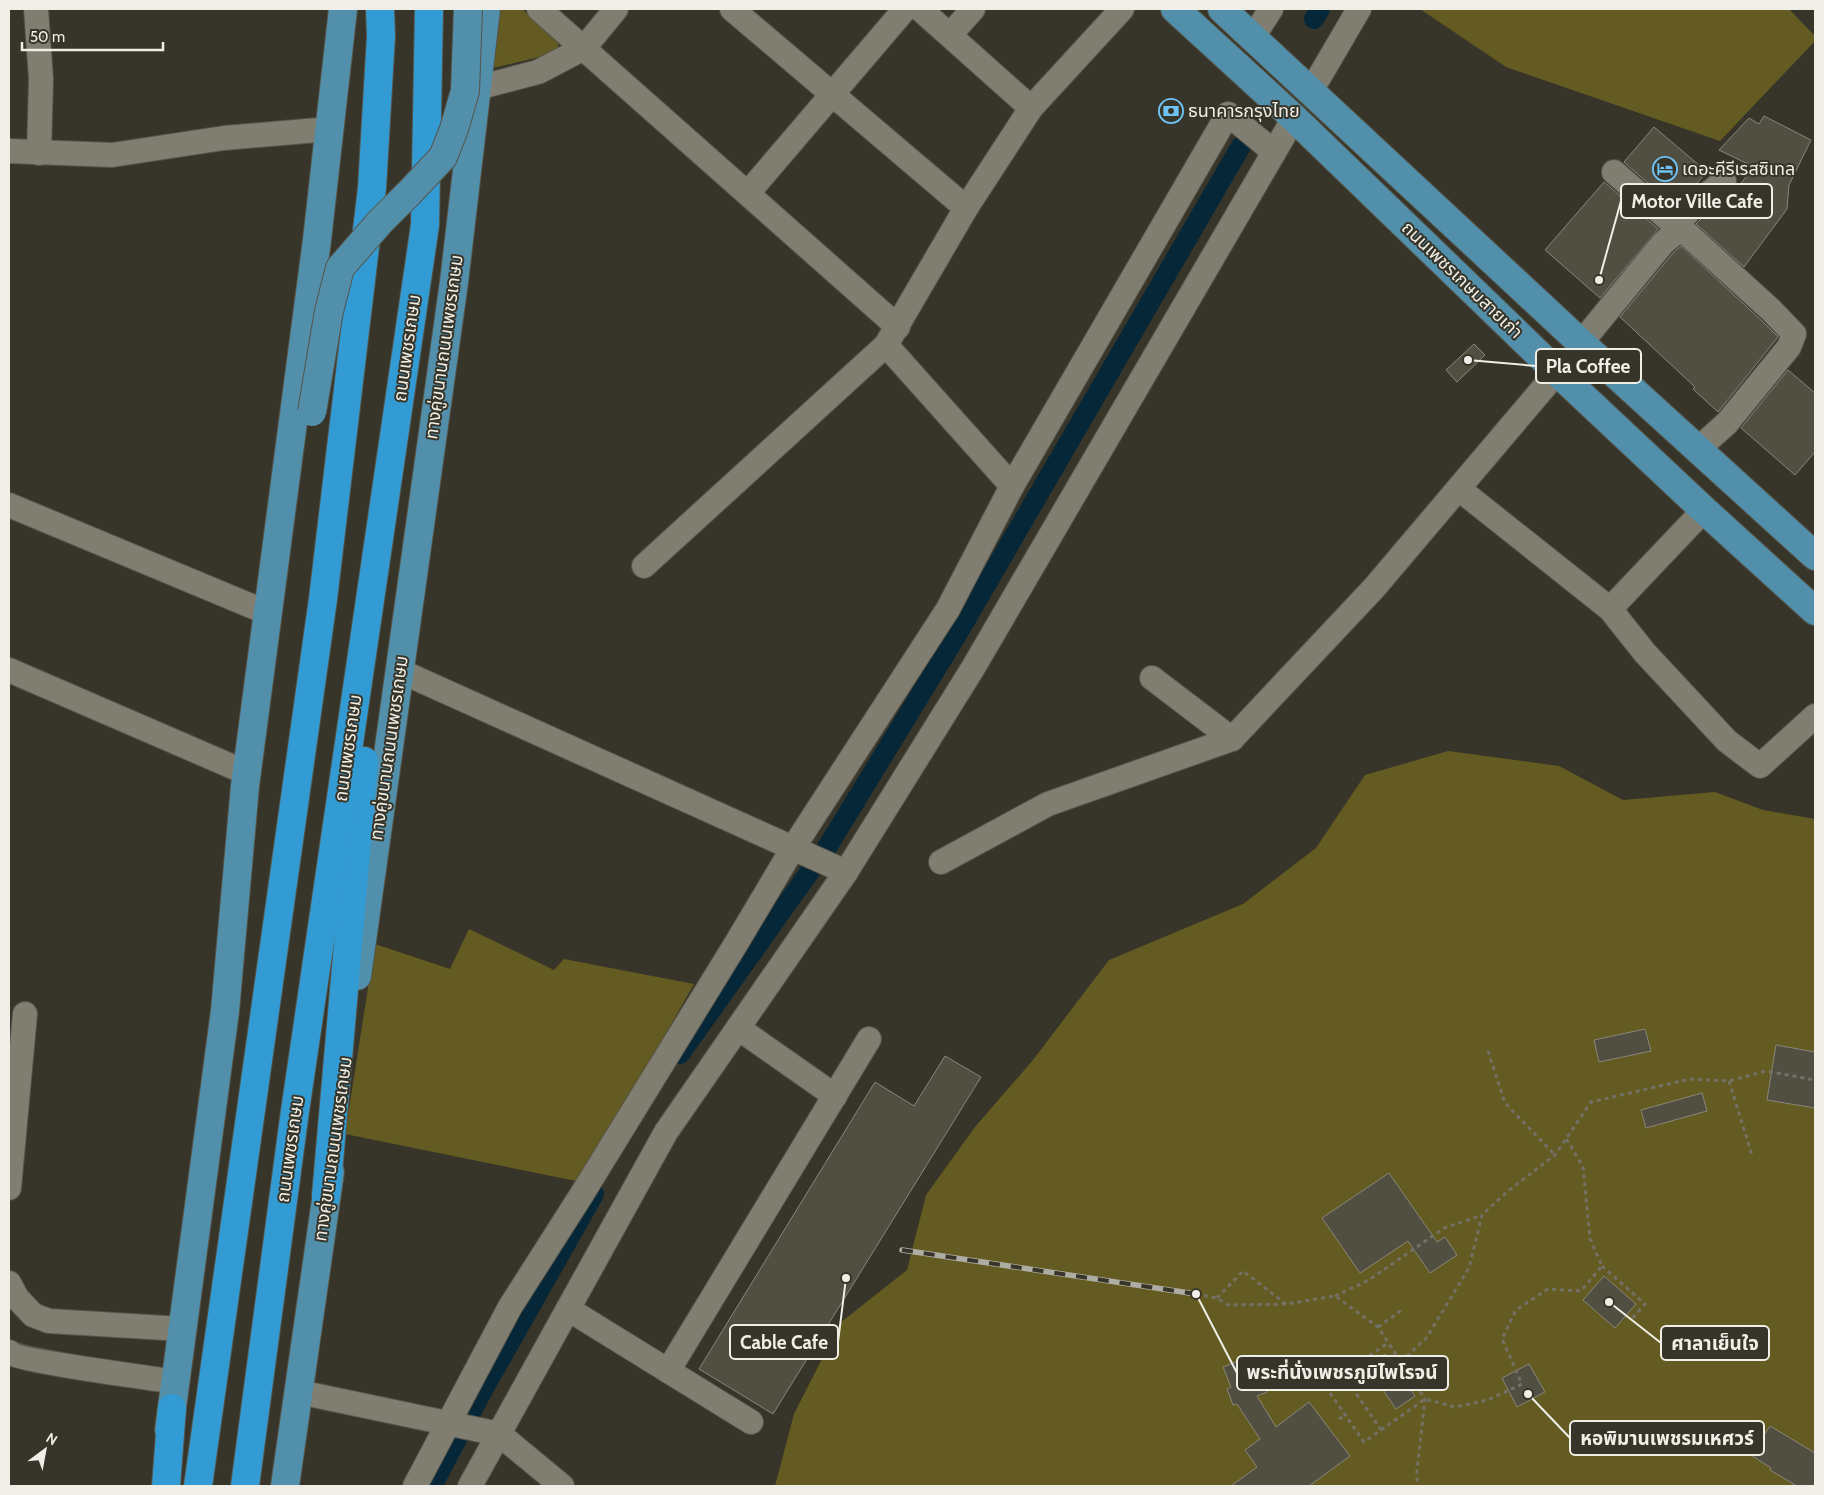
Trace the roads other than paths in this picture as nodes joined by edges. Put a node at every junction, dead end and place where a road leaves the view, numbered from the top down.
1 (36, 9) edge
2 (343, 9) edge
3 (380, 9) edge
4 (428, 9) edge
5 (468, 9) edge
6 (486, 9) edge
7 (539, 9) edge
8 (616, 9) edge
9 (732, 9) edge
10 (905, 9) edge
11 (920, 9) edge
12 (973, 9) edge
13 (1122, 9) edge
14 (1176, 9) edge
15 (1222, 9) edge
16 (1271, 9) edge
17 (1359, 9) edge
18 (950, 35) junction
19 (1253, 37) junction
20 (584, 48) junction
21 (477, 88) junction
22 (1311, 91) junction
23 (833, 95) junction
24 (1031, 108) junction
25 (1294, 118) junction
26 (330, 129) junction
27 (9, 151) edge
28 (1274, 152) junction
29 (39, 153) junction
30 (1614, 172) dead end
31 (1724, 181) dead end
32 (748, 193) junction
33 (966, 208) junction
34 (1676, 230) junction
35 (892, 336) junction
36 (1580, 343) junction
37 (1557, 372) junction
38 (1697, 450) junction
39 (387, 486) junction
40 (1012, 486) junction
41 (1459, 489) junction
42 (9, 505) edge
43 (1704, 510) junction
44 (1815, 556) edge
45 (644, 566) dead end
46 (1610, 609) junction
47 (1815, 610) edge
48 (268, 613) junction
49 (9, 670) edge
50 (400, 671) junction
51 (1152, 678) dead end
52 (1815, 716) edge
53 (1232, 739) junction
54 (247, 774) junction
55 (798, 851) junction
56 (941, 862) dead end
57 (840, 870) junction
58 (225, 1011) junction
59 (25, 1014) dead end
60 (738, 1028) junction
61 (869, 1039) dead end
62 (835, 1096) junction
63 (9, 1188) edge
64 (326, 1196) junction
65 (9, 1283) edge
66 (568, 1309) junction
67 (182, 1329) junction
68 (9, 1352) edge
69 (668, 1371) junction
70 (176, 1382) junction
71 (299, 1392) junction
72 (172, 1408) junction
73 (751, 1422) dead end
74 (448, 1423) junction
75 (499, 1434) junction
76 (161, 1486) edge
77 (166, 1486) edge
78 (198, 1486) edge
79 (245, 1486) edge
80 (286, 1486) edge
81 (416, 1486) edge
82 (470, 1486) edge
83 (562, 1486) edge

1 - 29 street
2 - 26 main road
3 - 78 highway
4 - 39 highway, ถนนเพชรเกษม
5 - 58 main road, bridge
6 - 21 main road, ทางคู่ขนานถนนเพชรเกษม
7 - 20 street
8 - 20 street
9 - 23 street
10 - 23 street
11 - 18 street
12 - 18 street
13 - 24 street
14 - 25 main road, ถนนเพชรเกษมสายเก่า
15 - 19 main road, ถนนเพชรเกษมสายเก่า
16 - 19 street
17 - 22 street
18 - 24 street
19 - 22 main road, ถนนเพชรเกษมสายเก่า
20 - 21 street
20 - 32 street
21 - 50 main road, ทางคู่ขนานถนนเพชรเกษม
22 - 36 main road, ถนนเพชรเกษมสายเก่า
23 - 32 street
23 - 33 street
24 - 33 street
25 - 28 street
25 - 37 main road, ถนนเพชรเกษมสายเก่า
26 - 29 street
26 - 48 main road
27 - 29 street
28 - 40 street
28 - 57 street
30 - 34 street
31 - 34 street
32 - 35 street
33 - 35 street
34 - 36 street
34 - 38 street
35 - 40 street
35 - 45 street
36 - 38 main road, ถนนเพชรเกษมสายเก่า
37 - 41 street
37 - 43 main road, ถนนเพชรเกษมสายเก่า
38 - 44 main road, ถนนเพชรเกษมสายเก่า
39 - 64 highway
39 - 79 highway, ถนนเพชรเกษม
40 - 55 street
41 - 46 street
41 - 53 street
42 - 48 street
43 - 46 street
43 - 47 main road, ถนนเพชรเกษมสายเก่า
46 - 52 street
48 - 54 main road
49 - 54 street
50 - 55 street
50 - 64 main road, ทางคู่ขนานถนนเพชรเกษม
51 - 53 street
53 - 56 street
54 - 58 main road
55 - 57 street
55 - 74 street
57 - 60 street
58 - 67 main road
59 - 63 street
60 - 62 street
60 - 66 street
61 - 62 street
62 - 69 street
64 - 71 main road, ทางคู่ขนานถนนเพชรเกษม
65 - 67 street
66 - 69 street
66 - 75 street
67 - 70 main road
68 - 70 street
69 - 73 street
70 - 72 main road
71 - 74 street
71 - 80 main road, ทางคู่ขนานถนนเพชรเกษม
72 - 76 main road
72 - 77 highway
74 - 75 street
74 - 81 street
75 - 82 street
75 - 83 street

